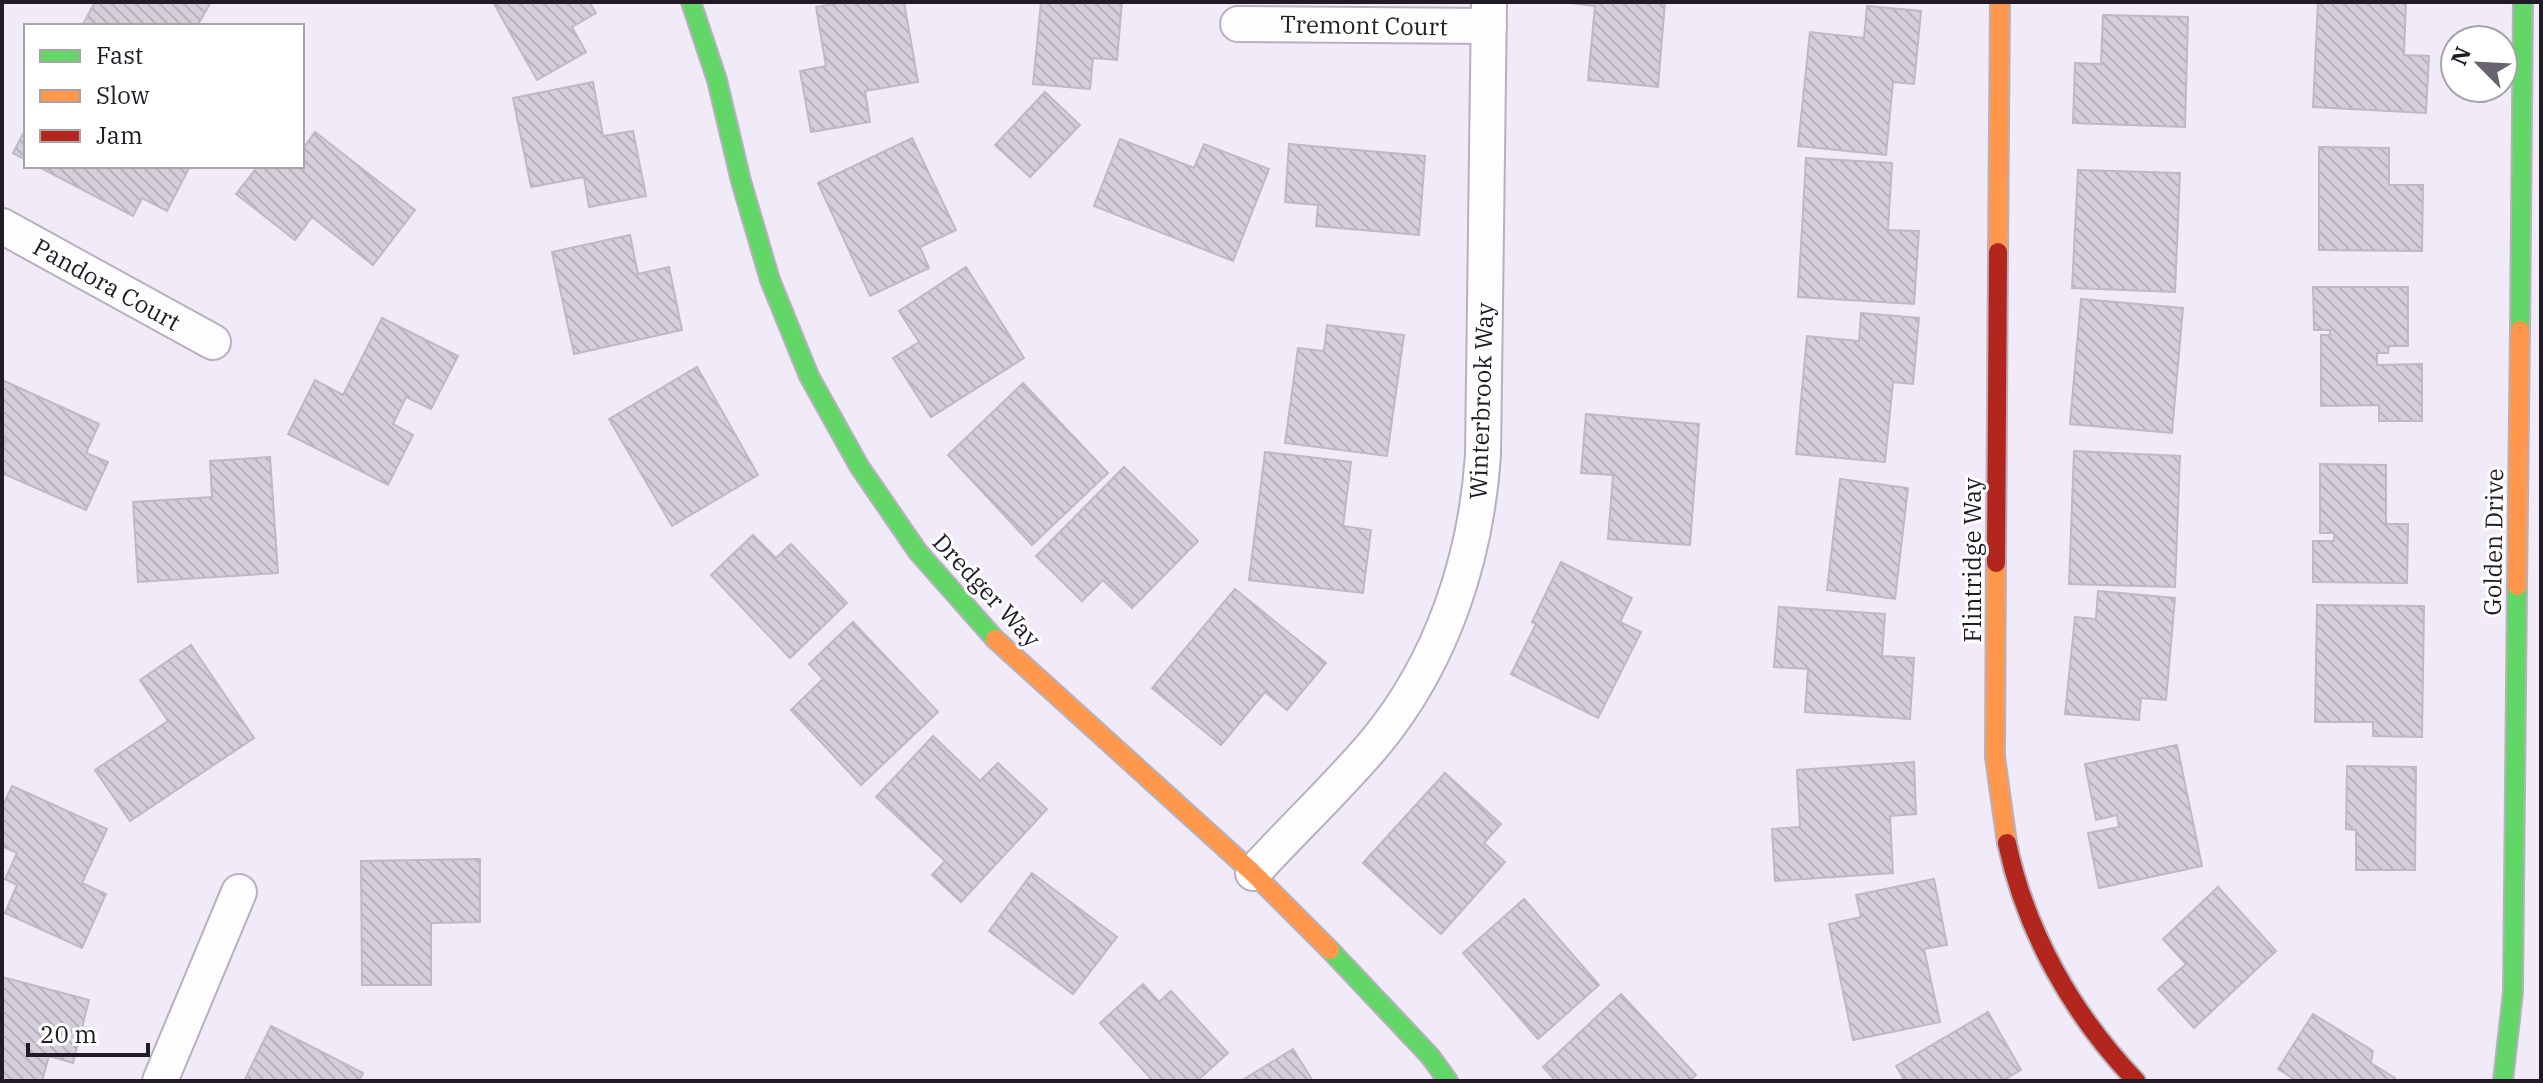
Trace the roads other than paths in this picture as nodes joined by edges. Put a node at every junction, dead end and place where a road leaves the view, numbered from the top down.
1 (691, 2) edge
2 (2000, 2) edge
3 (2523, 2) edge
4 (1489, 14) edge
5 (1238, 24) dead end
6 (2, 226) edge
7 (213, 342) dead end
8 (1253, 873) junction
9 (239, 892) dead end
10 (160, 1081) edge
11 (1448, 1081) edge
12 (2136, 1081) edge
13 (2503, 1081) edge

1 - 8 street, Dredger Way
2 - 12 street, Flintridge Way
3 - 13 street, Golden Drive
4 - 5 street, Tremont Court
4 - 8 street, Winterbrook Way
6 - 7 street, Pandora Court
8 - 11 street, Dredger Way
9 - 10 street

